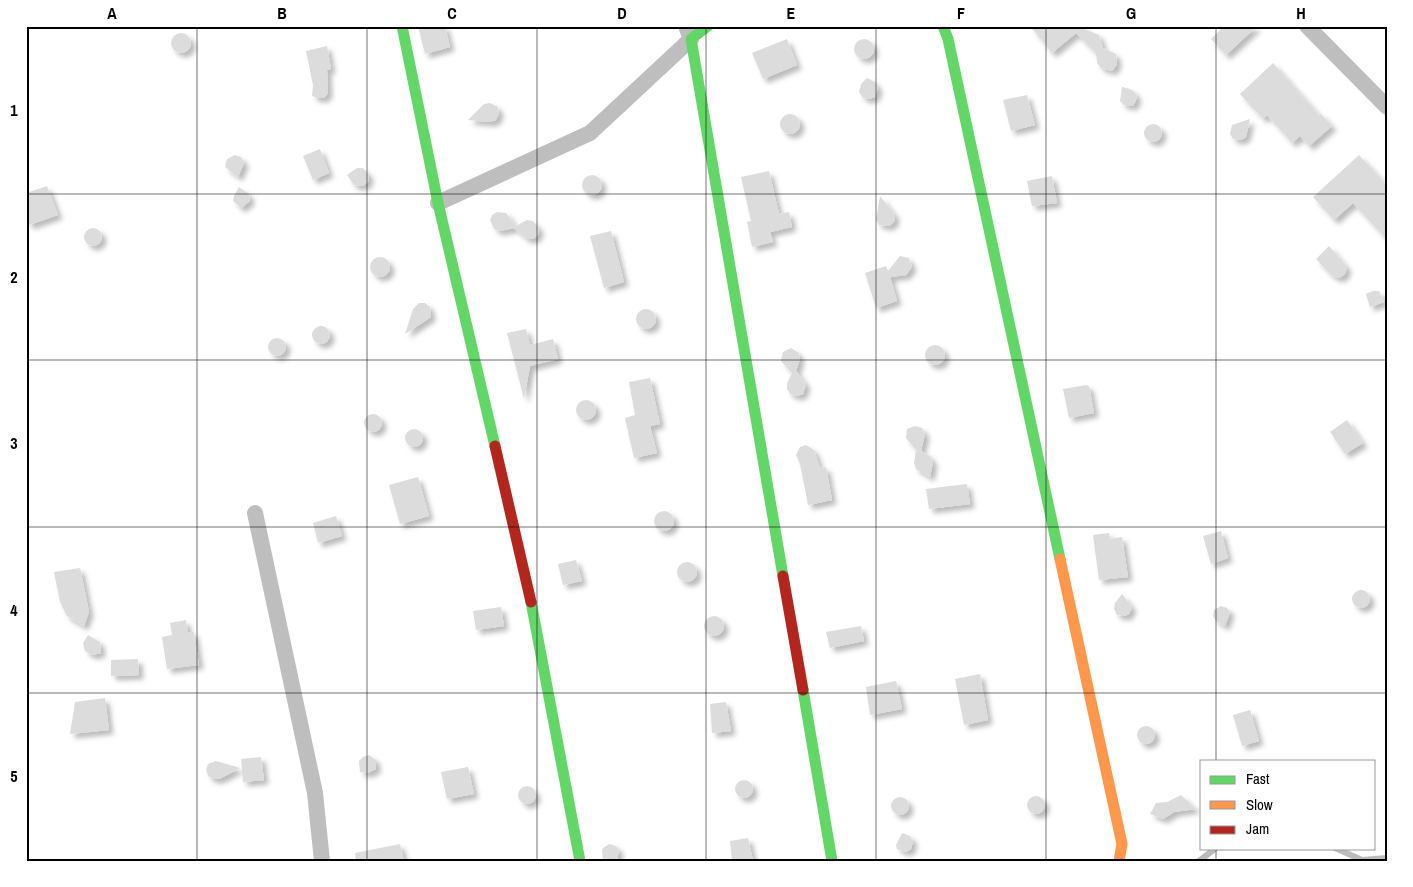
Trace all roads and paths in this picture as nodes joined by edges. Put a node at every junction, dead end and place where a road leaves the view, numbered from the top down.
1 (402, 26) edge
2 (708, 26) edge
3 (943, 26) edge
4 (1307, 26) edge
5 (689, 32) edge
6 (1387, 108) edge
7 (438, 202) junction
8 (256, 513) dead end
9 (322, 861) edge
10 (580, 861) edge
11 (832, 861) edge
12 (1119, 861) edge

1 - 7 street
2 - 5 street
3 - 12 street
4 - 6 street
5 - 7 street
5 - 11 street
7 - 10 street
8 - 9 street

